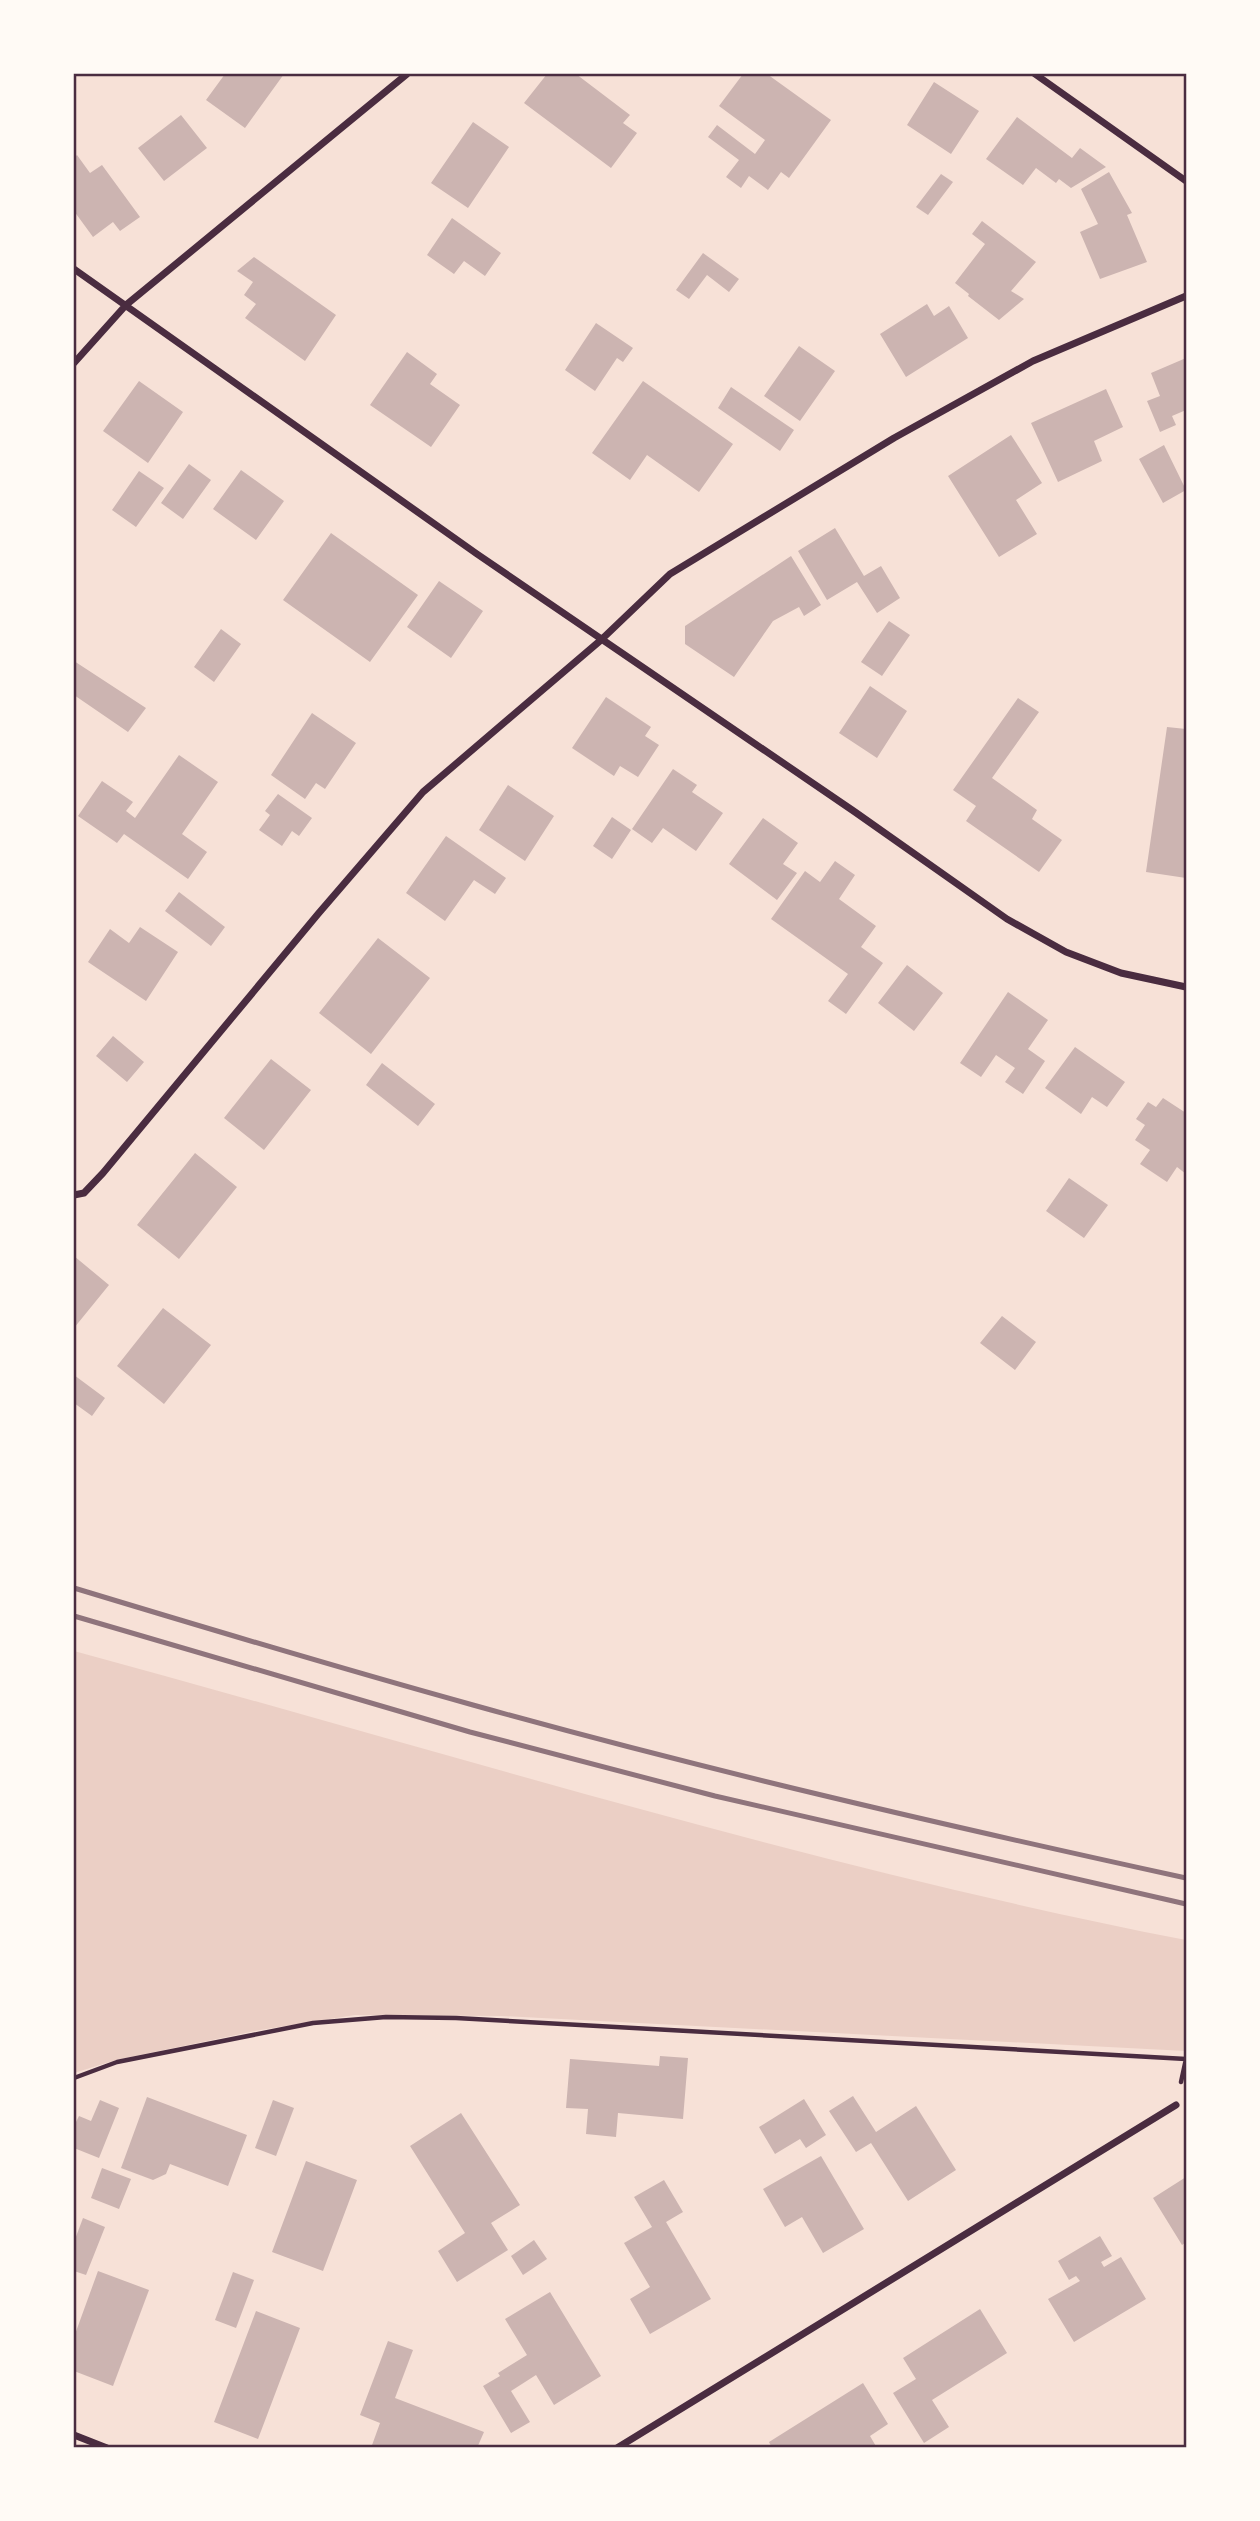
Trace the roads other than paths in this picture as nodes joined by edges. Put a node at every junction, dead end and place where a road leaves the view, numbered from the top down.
1 (407, 74) edge
2 (1035, 74) edge
3 (1186, 181) edge
4 (74, 269) edge
5 (1186, 296) edge
6 (126, 305) junction
7 (74, 363) edge
8 (601, 640) junction
9 (1186, 987) edge
10 (74, 1195) edge
11 (1176, 2105) dead end
12 (74, 2435) edge
13 (107, 2448) edge
14 (617, 2448) edge

1 - 6 street
2 - 3 street
4 - 6 street
5 - 8 street
6 - 7 street
6 - 8 street
8 - 9 street
8 - 10 street
11 - 14 street
12 - 13 street

